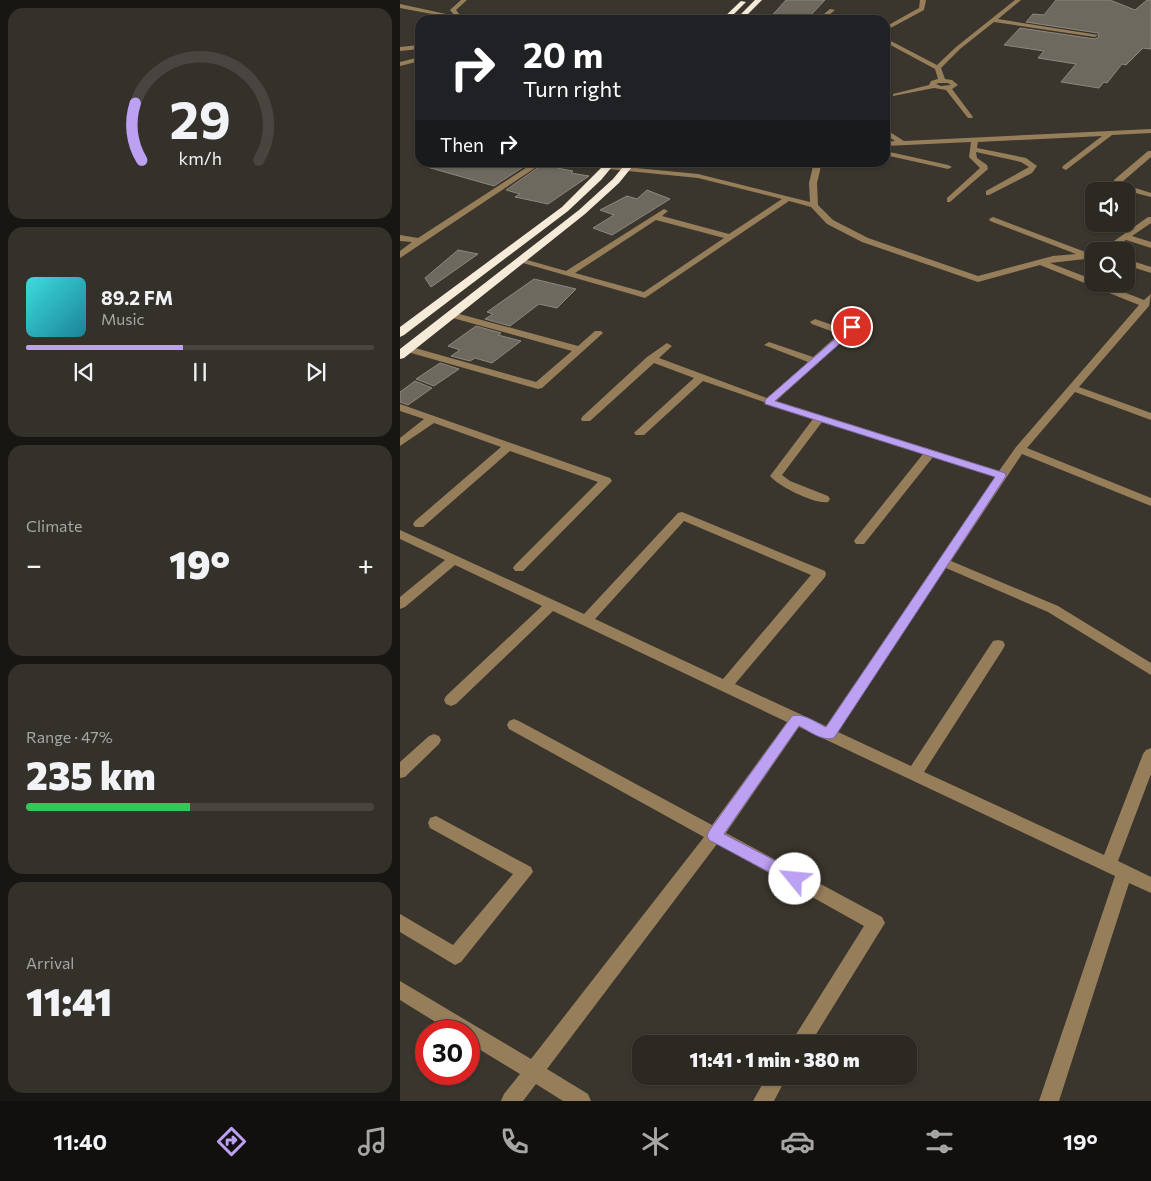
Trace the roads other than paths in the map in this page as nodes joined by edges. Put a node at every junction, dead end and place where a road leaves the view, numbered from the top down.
1 (464, 0) edge
2 (745, 0) edge
3 (759, 0) edge
4 (923, 0) edge
5 (1018, 0) edge
6 (400, 6) edge
7 (832, 10) dead end
8 (439, 15) edge
9 (457, 15) edge
10 (729, 15) edge
11 (743, 15) edge
12 (826, 15) edge
13 (993, 20) junction
14 (890, 26) edge
15 (1095, 35) dead end
16 (890, 43) edge
17 (415, 48) edge
18 (400, 49) edge
19 (415, 60) edge
20 (400, 64) edge
21 (938, 68) junction
22 (942, 80) junction
23 (934, 86) junction
24 (948, 88) junction
25 (895, 95) dead end
26 (970, 117) dead end
27 (1151, 131) edge
28 (1110, 133) junction
29 (890, 135) edge
30 (976, 139) junction
31 (902, 143) junction
32 (890, 144) edge
33 (973, 149) junction
34 (1151, 153) edge
35 (890, 154) edge
36 (533, 167) edge
37 (608, 167) edge
38 (629, 167) edge
39 (637, 167) edge
40 (817, 167) edge
41 (948, 168) dead end
42 (1066, 168) dead end
43 (989, 194) dead end
44 (1151, 195) edge
45 (789, 198) junction
46 (950, 200) dead end
47 (814, 205) junction
48 (664, 211) dead end
49 (656, 217) junction
50 (993, 219) dead end
51 (1151, 219) edge
52 (1126, 236) junction
53 (729, 237) junction
54 (400, 238) edge
55 (420, 241) junction
56 (1117, 242) edge
57 (1151, 245) edge
58 (1085, 253) edge
59 (400, 255) edge
60 (1085, 256) edge
61 (520, 261) junction
62 (1040, 262) junction
63 (1135, 265) edge
64 (1151, 270) edge
65 (567, 274) junction
66 (1085, 280) edge
67 (1121, 292) edge
68 (1148, 300) edge
69 (452, 314) junction
70 (815, 322) dead end
71 (400, 333) edge
72 (598, 333) dead end
73 (769, 345) dead end
74 (667, 346) dead end
75 (578, 349) junction
76 (404, 352) edge
77 (651, 359) junction
78 (815, 361) junction
79 (702, 377) junction
80 (1073, 388) junction
81 (768, 402) junction
82 (400, 407) edge
83 (1151, 417) edge
84 (432, 418) junction
85 (819, 418) junction
86 (586, 419) dead end
87 (640, 433) dead end
88 (400, 443) edge
89 (509, 446) junction
90 (1020, 449) junction
91 (930, 453) junction
92 (1001, 476) junction
93 (824, 499) dead end
94 (1151, 502) edge
95 (418, 524) dead end
96 (400, 534) edge
97 (860, 541) dead end
98 (454, 559) junction
99 (943, 562) junction
100 (519, 568) dead end
101 (400, 604) edge
102 (551, 604) junction
103 (586, 621) junction
104 (998, 645) dead end
105 (1151, 670) edge
106 (724, 686) junction
107 (451, 700) dead end
108 (797, 719) junction
109 (514, 725) dead end
110 (829, 734) junction
111 (434, 740) dead end
112 (1151, 754) edge
113 (400, 772) edge
114 (914, 774) junction
115 (436, 823) dead end
116 (714, 836) junction
117 (1116, 869) junction
118 (1151, 885) edge
119 (400, 922) edge
120 (400, 990) edge
121 (449, 1020) edge
122 (805, 1035) edge
123 (480, 1039) edge
124 (533, 1072) junction
125 (773, 1085) edge
126 (511, 1101) edge
127 (581, 1101) edge
128 (763, 1101) edge
129 (1049, 1101) edge

1 - 9 street
2 - 10 highway
3 - 11 highway
4 - 14 street
5 - 13 street
6 - 8 street
7 - 12 street
13 - 15 street
13 - 21 street
16 - 21 street
17 - 18 street
19 - 20 street
21 - 22 street
22 - 23 street
22 - 24 street
23 - 24 street
23 - 25 street
24 - 26 street
27 - 28 street
28 - 30 street
28 - 42 street
29 - 31 street
30 - 31 street
30 - 33 street
31 - 32 street
33 - 43 street
33 - 46 street
34 - 44 street
35 - 41 street
36 - 55 street
37 - 71 highway
38 - 61 highway
39 - 45 street
40 - 47 street
45 - 47 street
45 - 53 street
47 - 62 street
48 - 49 street
49 - 53 street
49 - 65 street
50 - 58 street
51 - 52 street
52 - 56 street
52 - 57 street
53 - 65 street
54 - 55 street
55 - 59 street
60 - 62 street
61 - 65 street
61 - 69 highway
62 - 66 street
63 - 64 street
67 - 68 street
68 - 80 street
69 - 75 street
69 - 76 highway
70 - 78 street
72 - 75 street
73 - 78 street
74 - 77 street
75 - 76 street
77 - 79 street
77 - 86 street
78 - 81 street
79 - 81 street
79 - 87 street
80 - 83 street
80 - 90 street
81 - 85 street
82 - 84 street
84 - 88 street
84 - 89 street
85 - 91 street
85 - 93 street
89 - 95 street
89 - 100 street
90 - 92 street
90 - 94 street
91 - 92 street
91 - 97 street
92 - 99 street
96 - 98 street
98 - 101 street
98 - 102 street
99 - 105 street
99 - 110 street
102 - 103 street
102 - 107 street
103 - 106 street
103 - 106 street
104 - 114 street
106 - 108 street
108 - 110 street
108 - 116 street
109 - 116 street
110 - 114 street
111 - 113 street
112 - 117 street
114 - 117 street
115 - 119 street
116 - 122 street
116 - 124 street
117 - 118 street
117 - 129 street
120 - 121 street
123 - 124 street
124 - 126 street
124 - 127 street
125 - 128 street

